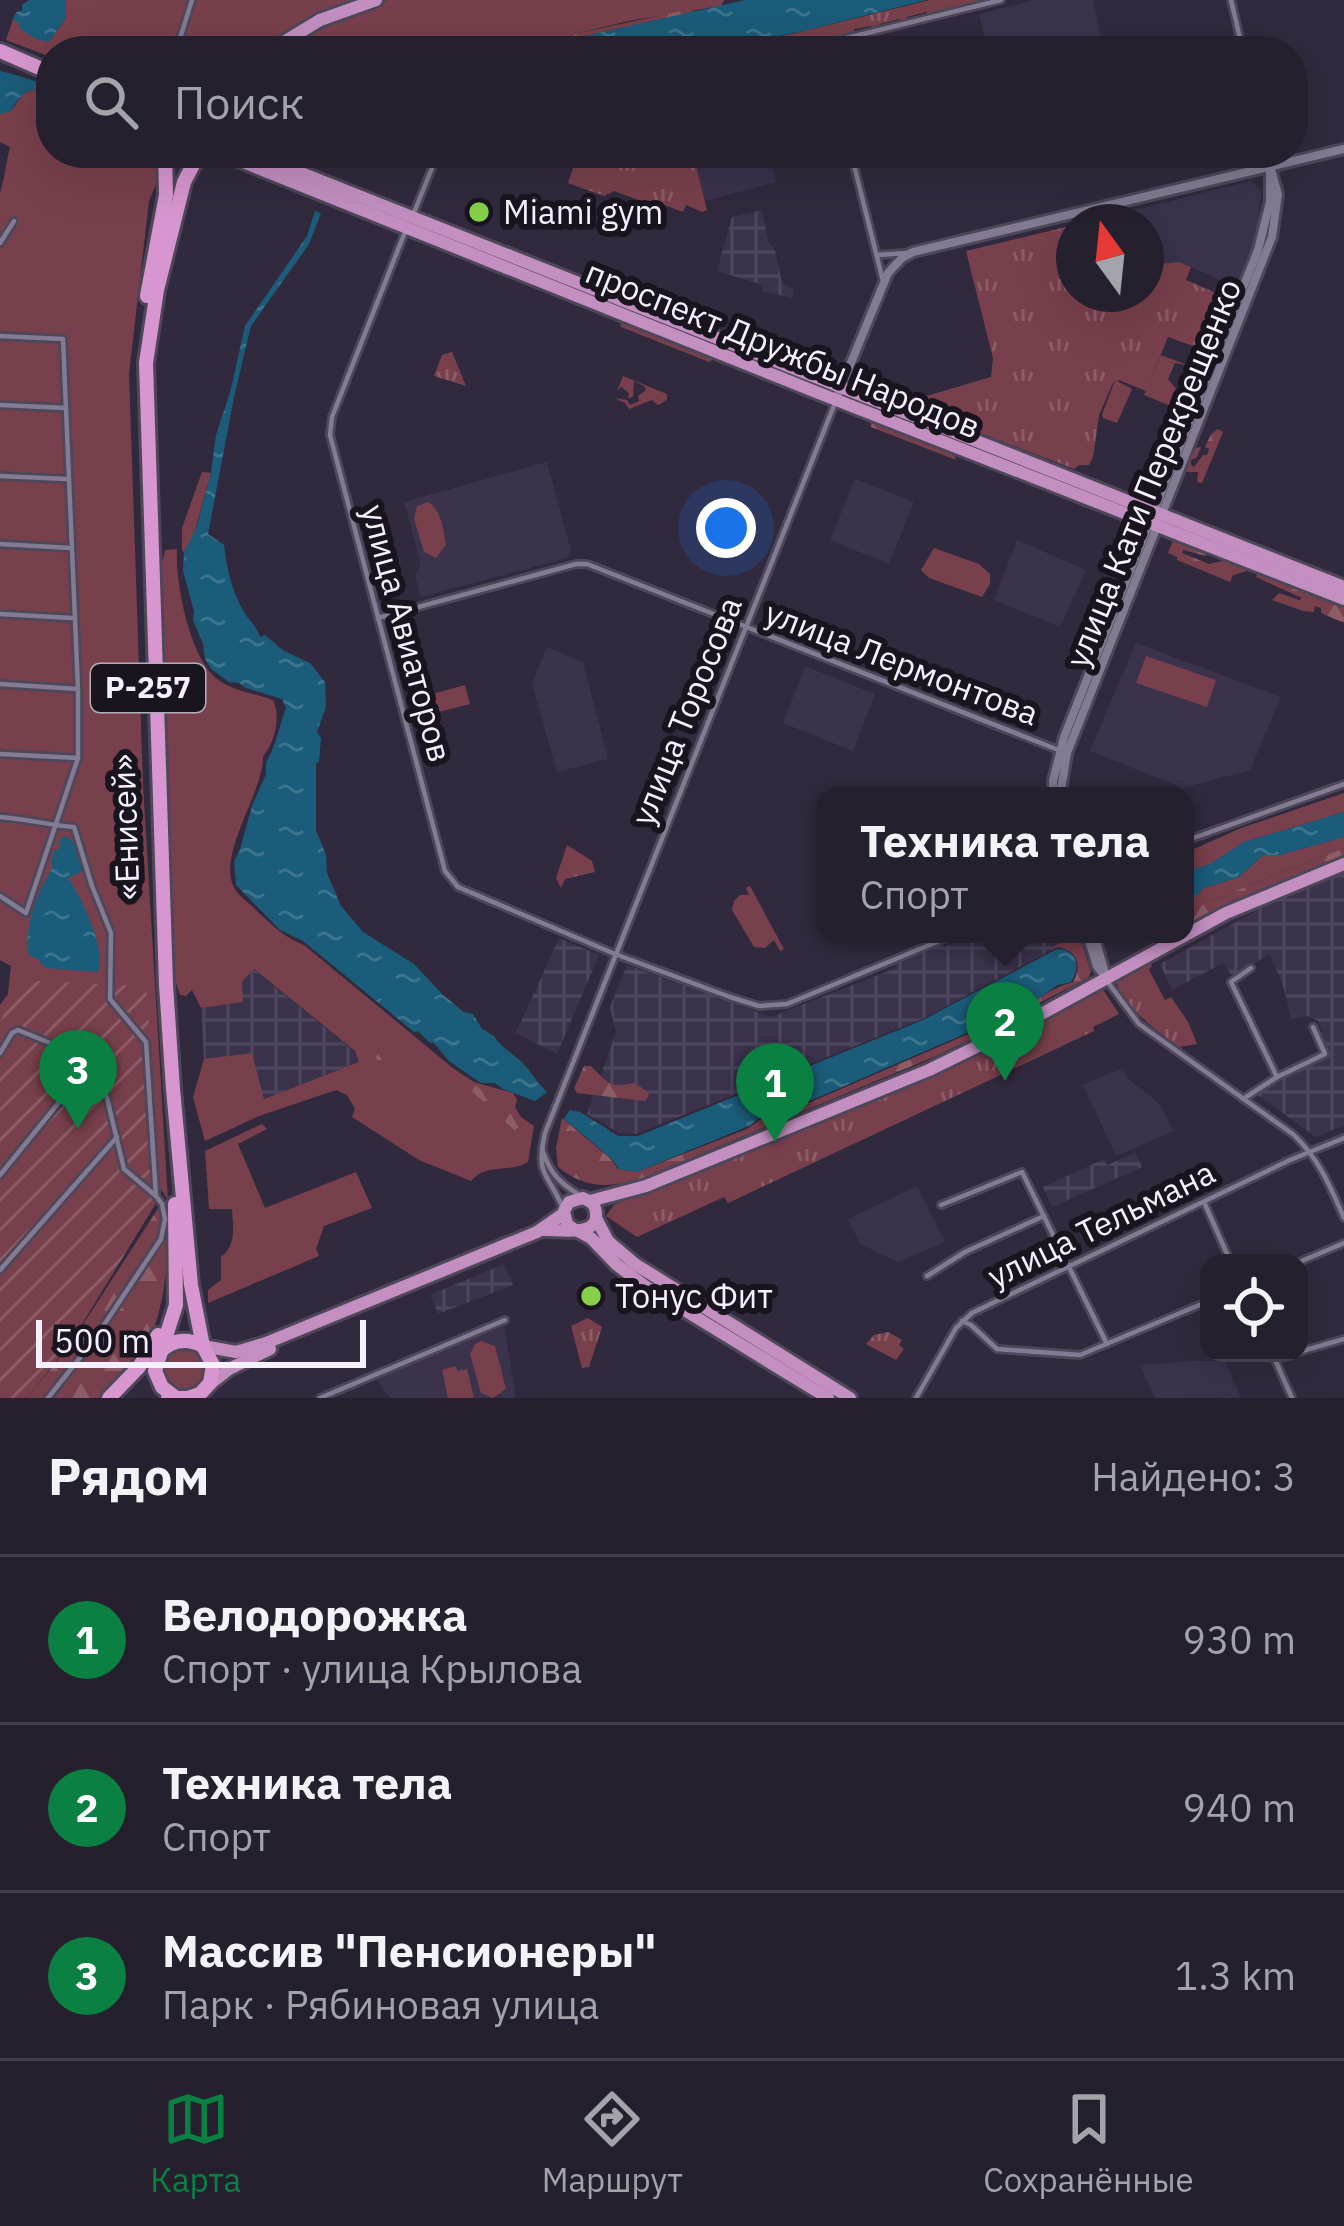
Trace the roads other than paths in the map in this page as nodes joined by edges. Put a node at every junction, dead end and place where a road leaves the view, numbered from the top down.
1 (192, 0) edge
2 (376, 0) edge
3 (1001, 0) edge
4 (1232, 0) edge
5 (181, 36) edge
6 (293, 36) edge
7 (870, 36) edge
8 (1240, 36) edge
9 (0, 47) edge
10 (36, 58) edge
11 (36, 65) edge
12 (1344, 149) edge
13 (1308, 157) edge
14 (168, 168) edge
15 (190, 168) edge
16 (261, 168) edge
17 (286, 168) edge
18 (432, 168) edge
19 (855, 168) edge
20 (1262, 168) edge
21 (1271, 168) edge
22 (14, 220) dead end
23 (410, 222) junction
24 (0, 243) edge
25 (913, 252) junction
26 (877, 255) junction
27 (884, 275) junction
28 (0, 336) edge
29 (838, 393) junction
30 (0, 406) edge
31 (66, 408) junction
32 (0, 476) edge
33 (68, 479) junction
34 (1156, 519) junction
35 (0, 544) edge
36 (71, 548) junction
37 (1344, 587) edge
38 (1344, 599) edge
39 (0, 614) edge
40 (74, 618) junction
41 (378, 618) junction
42 (745, 627) junction
43 (0, 684) edge
44 (78, 689) junction
45 (1063, 752) junction
46 (0, 754) edge
47 (78, 758) junction
48 (1344, 784) edge
49 (1057, 787) edge
50 (0, 817) edge
51 (54, 826) junction
52 (1194, 838) edge
53 (1344, 864) edge
54 (0, 896) edge
55 (1194, 930) edge
56 (935, 943) edge
57 (1093, 943) edge
58 (1171, 943) edge
59 (615, 954) junction
60 (1251, 968) dead end
61 (1106, 978) junction
62 (1313, 1027) dead end
63 (0, 1053) edge
64 (86, 1069) junction
65 (1277, 1077) junction
66 (1243, 1099) junction
67 (117, 1137) junction
68 (1344, 1138) edge
69 (542, 1149) junction
70 (1311, 1152) junction
71 (0, 1175) edge
72 (646, 1186) junction
73 (156, 1196) junction
74 (589, 1201) junction
75 (1204, 1202) junction
76 (941, 1205) dead end
77 (564, 1213) junction
78 (1044, 1216) junction
79 (597, 1217) junction
80 (1344, 1218) edge
81 (176, 1224) junction
82 (576, 1231) junction
83 (537, 1232) junction
84 (1344, 1243) edge
85 (1228, 1254) edge
86 (1308, 1259) edge
87 (1071, 1268) junction
88 (0, 1270) edge
89 (927, 1276) dead end
90 (193, 1294) junction
91 (1200, 1305) edge
92 (505, 1320) dead end
93 (962, 1321) junction
94 (1344, 1339) edge
95 (1107, 1344) junction
96 (203, 1346) junction
97 (265, 1347) junction
98 (1308, 1350) edge
99 (159, 1354) junction
100 (1276, 1362) edge
101 (208, 1393) edge
102 (48, 1398) edge
103 (111, 1398) edge
104 (173, 1398) edge
105 (320, 1398) edge
106 (828, 1398) edge
107 (850, 1398) edge
108 (916, 1398) edge
109 (1292, 1398) edge

1 - 5 street
2 - 6 main road
3 - 7 street
4 - 8 street
9 - 10 highway
9 - 11 highway
12 - 13 street
14 - 81 highway, «Енисей» / Р-257
15 - 90 highway, «Енисей» / Р-257
16 - 23 main road, проспект Дружбы Народов
17 - 23 main road, проспект Дружбы Народов
18 - 23 street, улица Авиаторов
19 - 26 street
20 - 25 street
21 - 34 street, улица Кати Перекрещенко
22 - 24 street
23 - 29 main road, проспект Дружбы Народов
23 - 41 street, улица Авиаторов
25 - 26 street
25 - 27 street
26 - 27 street
27 - 29 street, улица Торосова
28 - 31 street
29 - 34 main road, проспект Дружбы Народов
29 - 42 street, улица Торосова
30 - 31 street
31 - 33 street
32 - 33 street
33 - 36 street
34 - 37 main road, проспект Дружбы Народов
34 - 38 main road, проспект Дружбы Народов
34 - 45 street, улица Кати Перекрещенко
35 - 36 street
36 - 40 street
39 - 40 street
40 - 44 street
41 - 42 street, улица Лермонтова
41 - 59 street, улица Авиаторов
42 - 45 street, улица Лермонтова
42 - 59 street, улица Торосова
43 - 44 street
44 - 47 street
45 - 49 street, улица Кати Перекрещенко
46 - 47 street
47 - 51 street
48 - 52 street
50 - 51 street
51 - 54 street
51 - 73 street
53 - 55 main road
56 - 59 street
57 - 61 street
58 - 61 main road
59 - 69 street, улица Торосова
60 - 65 street
61 - 66 street
61 - 72 main road
62 - 65 street
63 - 64 street
64 - 67 street
64 - 71 street
65 - 66 street
66 - 70 street
67 - 73 street
67 - 88 street
68 - 70 street, улица Тельмана
69 - 74 street
69 - 77 street
70 - 75 street, улица Тельмана
70 - 80 street
72 - 74 main road
72 - 79 main road
73 - 102 street
74 - 77 main road
74 - 79 main road
75 - 85 street
75 - 87 street, улица Тельмана
76 - 78 street
77 - 82 main road
77 - 83 main road
78 - 87 street
78 - 89 street
79 - 82 main road
79 - 107 main road
81 - 99 highway, «Енисей» / Р-257
81 - 103 highway, Р-257
82 - 83 main road
82 - 106 main road
83 - 97 main road
84 - 86 street
87 - 93 street, улица Тельмана
87 - 95 street
90 - 96 highway, «Енисей» / Р-257
90 - 97 main road
91 - 95 street
92 - 105 street
93 - 95 street
93 - 108 street, улица Тельмана
94 - 98 street
96 - 97 main road
96 - 99 highway
96 - 101 highway, «Енисей» / Р-257
97 - 101 main road
99 - 103 highway, Р-257
99 - 104 highway
100 - 109 street
101 - 104 highway

